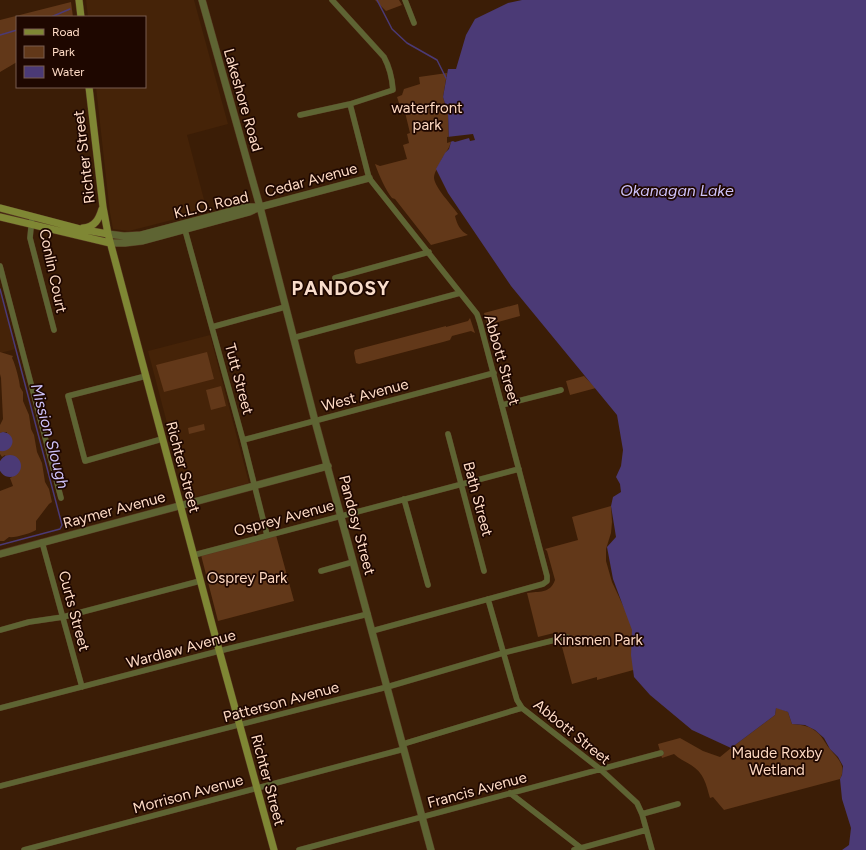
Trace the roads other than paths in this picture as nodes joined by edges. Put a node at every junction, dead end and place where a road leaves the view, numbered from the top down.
1 (79, 0) edge
2 (202, 0) edge
3 (332, 0) edge
4 (405, 0) edge
5 (81, 16) edge
6 (414, 22) dead end
7 (89, 88) edge
8 (350, 104) junction
9 (300, 115) dead end
10 (369, 178) junction
11 (103, 207) junction
12 (260, 207) junction
13 (0, 208) edge
14 (0, 217) edge
15 (32, 217) junction
16 (31, 225) junction
17 (80, 229) junction
18 (185, 230) junction
19 (108, 234) junction
20 (110, 243) junction
21 (428, 252) junction
22 (0, 266) edge
23 (335, 278) dead end
24 (460, 293) junction
25 (285, 307) junction
26 (212, 327) junction
27 (54, 330) dead end
28 (294, 338) junction
29 (494, 373) junction
30 (146, 376) junction
31 (561, 390) dead end
32 (502, 405) junction
33 (316, 421) junction
34 (448, 434) dead end
35 (162, 439) junction
36 (243, 440) junction
37 (328, 466) junction
38 (519, 469) junction
39 (461, 484) junction
40 (254, 485) junction
41 (61, 498) dead end
42 (404, 499) junction
43 (180, 506) junction
44 (341, 516) junction
45 (267, 535) junction
46 (42, 542) junction
47 (0, 554) edge
48 (194, 555) junction
49 (353, 562) junction
50 (321, 571) dead end
51 (484, 571) dead end
52 (200, 581) junction
53 (428, 585) dead end
54 (488, 599) junction
55 (368, 614) junction
56 (63, 616) junction
57 (0, 630) edge
58 (372, 631) junction
59 (567, 637) dead end
60 (219, 651) junction
61 (503, 653) junction
62 (82, 687) junction
63 (387, 687) junction
64 (0, 708) edge
65 (522, 708) junction
66 (240, 725) junction
67 (403, 746) junction
68 (661, 753) dead end
69 (600, 769) junction
70 (0, 786) edge
71 (257, 788) junction
72 (510, 793) junction
73 (678, 804) dead end
74 (642, 814) junction
75 (423, 817) junction
76 (646, 830) junction
77 (581, 848) junction
78 (24, 850) edge
79 (274, 850) edge
80 (299, 850) edge
81 (431, 850) edge
82 (574, 850) edge
83 (652, 850) edge

1 - 5 main road
2 - 12 street, Lakeshore Road
3 - 8 street
4 - 6 street
7 - 11 main road, Richter Street
8 - 9 street
8 - 10 street
10 - 12 street, Cedar Avenue
10 - 21 street, Abbott Street
11 - 17 main road
11 - 19 main road, Richter Street
12 - 18 street, K.L.O. Road
12 - 19 street, K.L.O. Road
12 - 25 street, Pandosy Street
13 - 15 main road, K.L.O. Road
14 - 16 main road, K.L.O. Road
15 - 16 street, Conlin Court
15 - 17 main road, K.L.O. Road
16 - 20 main road, K.L.O. Road
16 - 27 street, Conlin Court
17 - 19 main road, K.L.O. Road
18 - 20 street, K.L.O. Road
18 - 26 street, Tutt Street
19 - 20 main road, Richter Street
20 - 30 main road, Richter Street
21 - 23 street
21 - 24 street, Abbott Street
22 - 41 street
24 - 28 street
24 - 29 street, Abbott Street
25 - 26 street
25 - 28 street, Pandosy Street
26 - 36 street, Tutt Street
28 - 33 street, Pandosy Street
29 - 32 street, Abbott Street
29 - 33 street, West Avenue
30 - 35 main road, Richter Street
30 - 35 street
31 - 32 street
32 - 38 street, Abbott Street
33 - 36 street, West Avenue
33 - 37 street, Pandosy Street
34 - 39 street, Bath Street
35 - 43 main road, Richter Street
36 - 40 street, Tutt Street
37 - 40 street, Raymer Avenue
37 - 44 street, Pandosy Street
38 - 39 street, Osprey Avenue
38 - 54 street, Abbott Street
39 - 42 street, Osprey Avenue
39 - 51 street, Bath Street
40 - 43 street, Raymer Avenue
40 - 45 street, Tutt Street
42 - 44 street, Osprey Avenue
42 - 53 street
43 - 46 street, Raymer Avenue
43 - 48 main road, Richter Street
44 - 45 street, Osprey Avenue
44 - 49 street, Pandosy Street
45 - 48 street, Osprey Avenue
46 - 47 street, Raymer Avenue
46 - 56 street, Curts Street
48 - 52 main road, Richter Street
49 - 50 street
49 - 55 street, Pandosy Street
52 - 56 street
52 - 60 main road, Richter Street
54 - 58 street
54 - 61 street, Abbott Street
55 - 58 street, Pandosy Street
55 - 60 street, Wardlaw Avenue
56 - 57 street
56 - 62 street, Curts Street
58 - 63 street, Pandosy Street
59 - 61 street, Patterson Avenue
60 - 62 street, Wardlaw Avenue
60 - 66 main road, Richter Street
61 - 63 street, Patterson Avenue
61 - 65 street, Abbott Street
62 - 64 street, Wardlaw Avenue
63 - 66 street, Patterson Avenue
63 - 67 street, Pandosy Street
65 - 67 street, Morrison Avenue
65 - 69 street, Abbott Street
66 - 70 street, Patterson Avenue
66 - 71 main road, Richter Street
67 - 71 street, Morrison Avenue
67 - 75 street, Pandosy Street
68 - 69 street, Francis Avenue
69 - 72 street, Francis Avenue
69 - 74 street, Abbott Street
71 - 78 street, Morrison Avenue
71 - 79 main road, Richter Street
72 - 75 street, Francis Avenue
72 - 77 street
73 - 74 street
74 - 76 street, Abbott Street
75 - 80 street, Francis Avenue
75 - 81 street, Pandosy Street
76 - 77 street
76 - 83 street, Abbott Street
77 - 82 street

